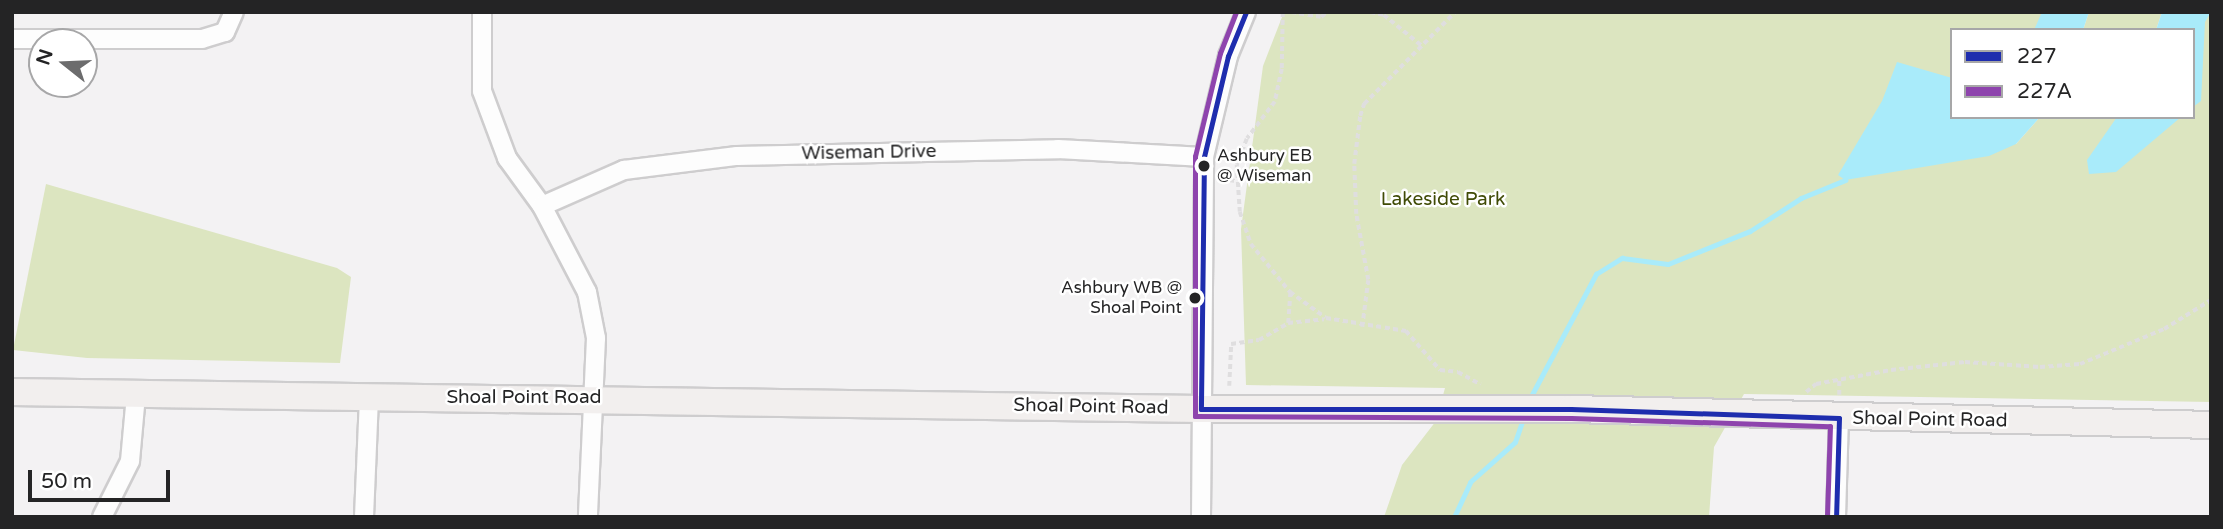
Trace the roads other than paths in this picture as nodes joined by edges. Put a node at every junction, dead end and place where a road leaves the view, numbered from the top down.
1 (234, 12) edge
2 (482, 12) edge
3 (1246, 12) edge
4 (12, 39) edge
5 (1204, 157) junction
6 (542, 206) junction
7 (12, 392) edge
8 (136, 394) junction
9 (369, 398) junction
10 (594, 398) junction
11 (1201, 409) junction
12 (1839, 418) junction
13 (2211, 425) edge
14 (102, 517) edge
15 (364, 517) edge
16 (588, 517) edge
17 (1201, 517) edge
18 (1836, 517) edge

1 - 4 street
2 - 6 street
3 - 5 street
5 - 6 street, Wiseman Drive
5 - 11 street
6 - 10 street
7 - 8 street, Shoal Point Road
8 - 9 street, Shoal Point Road
8 - 14 street
9 - 10 street, Shoal Point Road
9 - 15 street
10 - 11 street, Shoal Point Road
10 - 16 street
11 - 12 street, Shoal Point Road
11 - 17 street
12 - 13 street, Shoal Point Road
12 - 18 street

